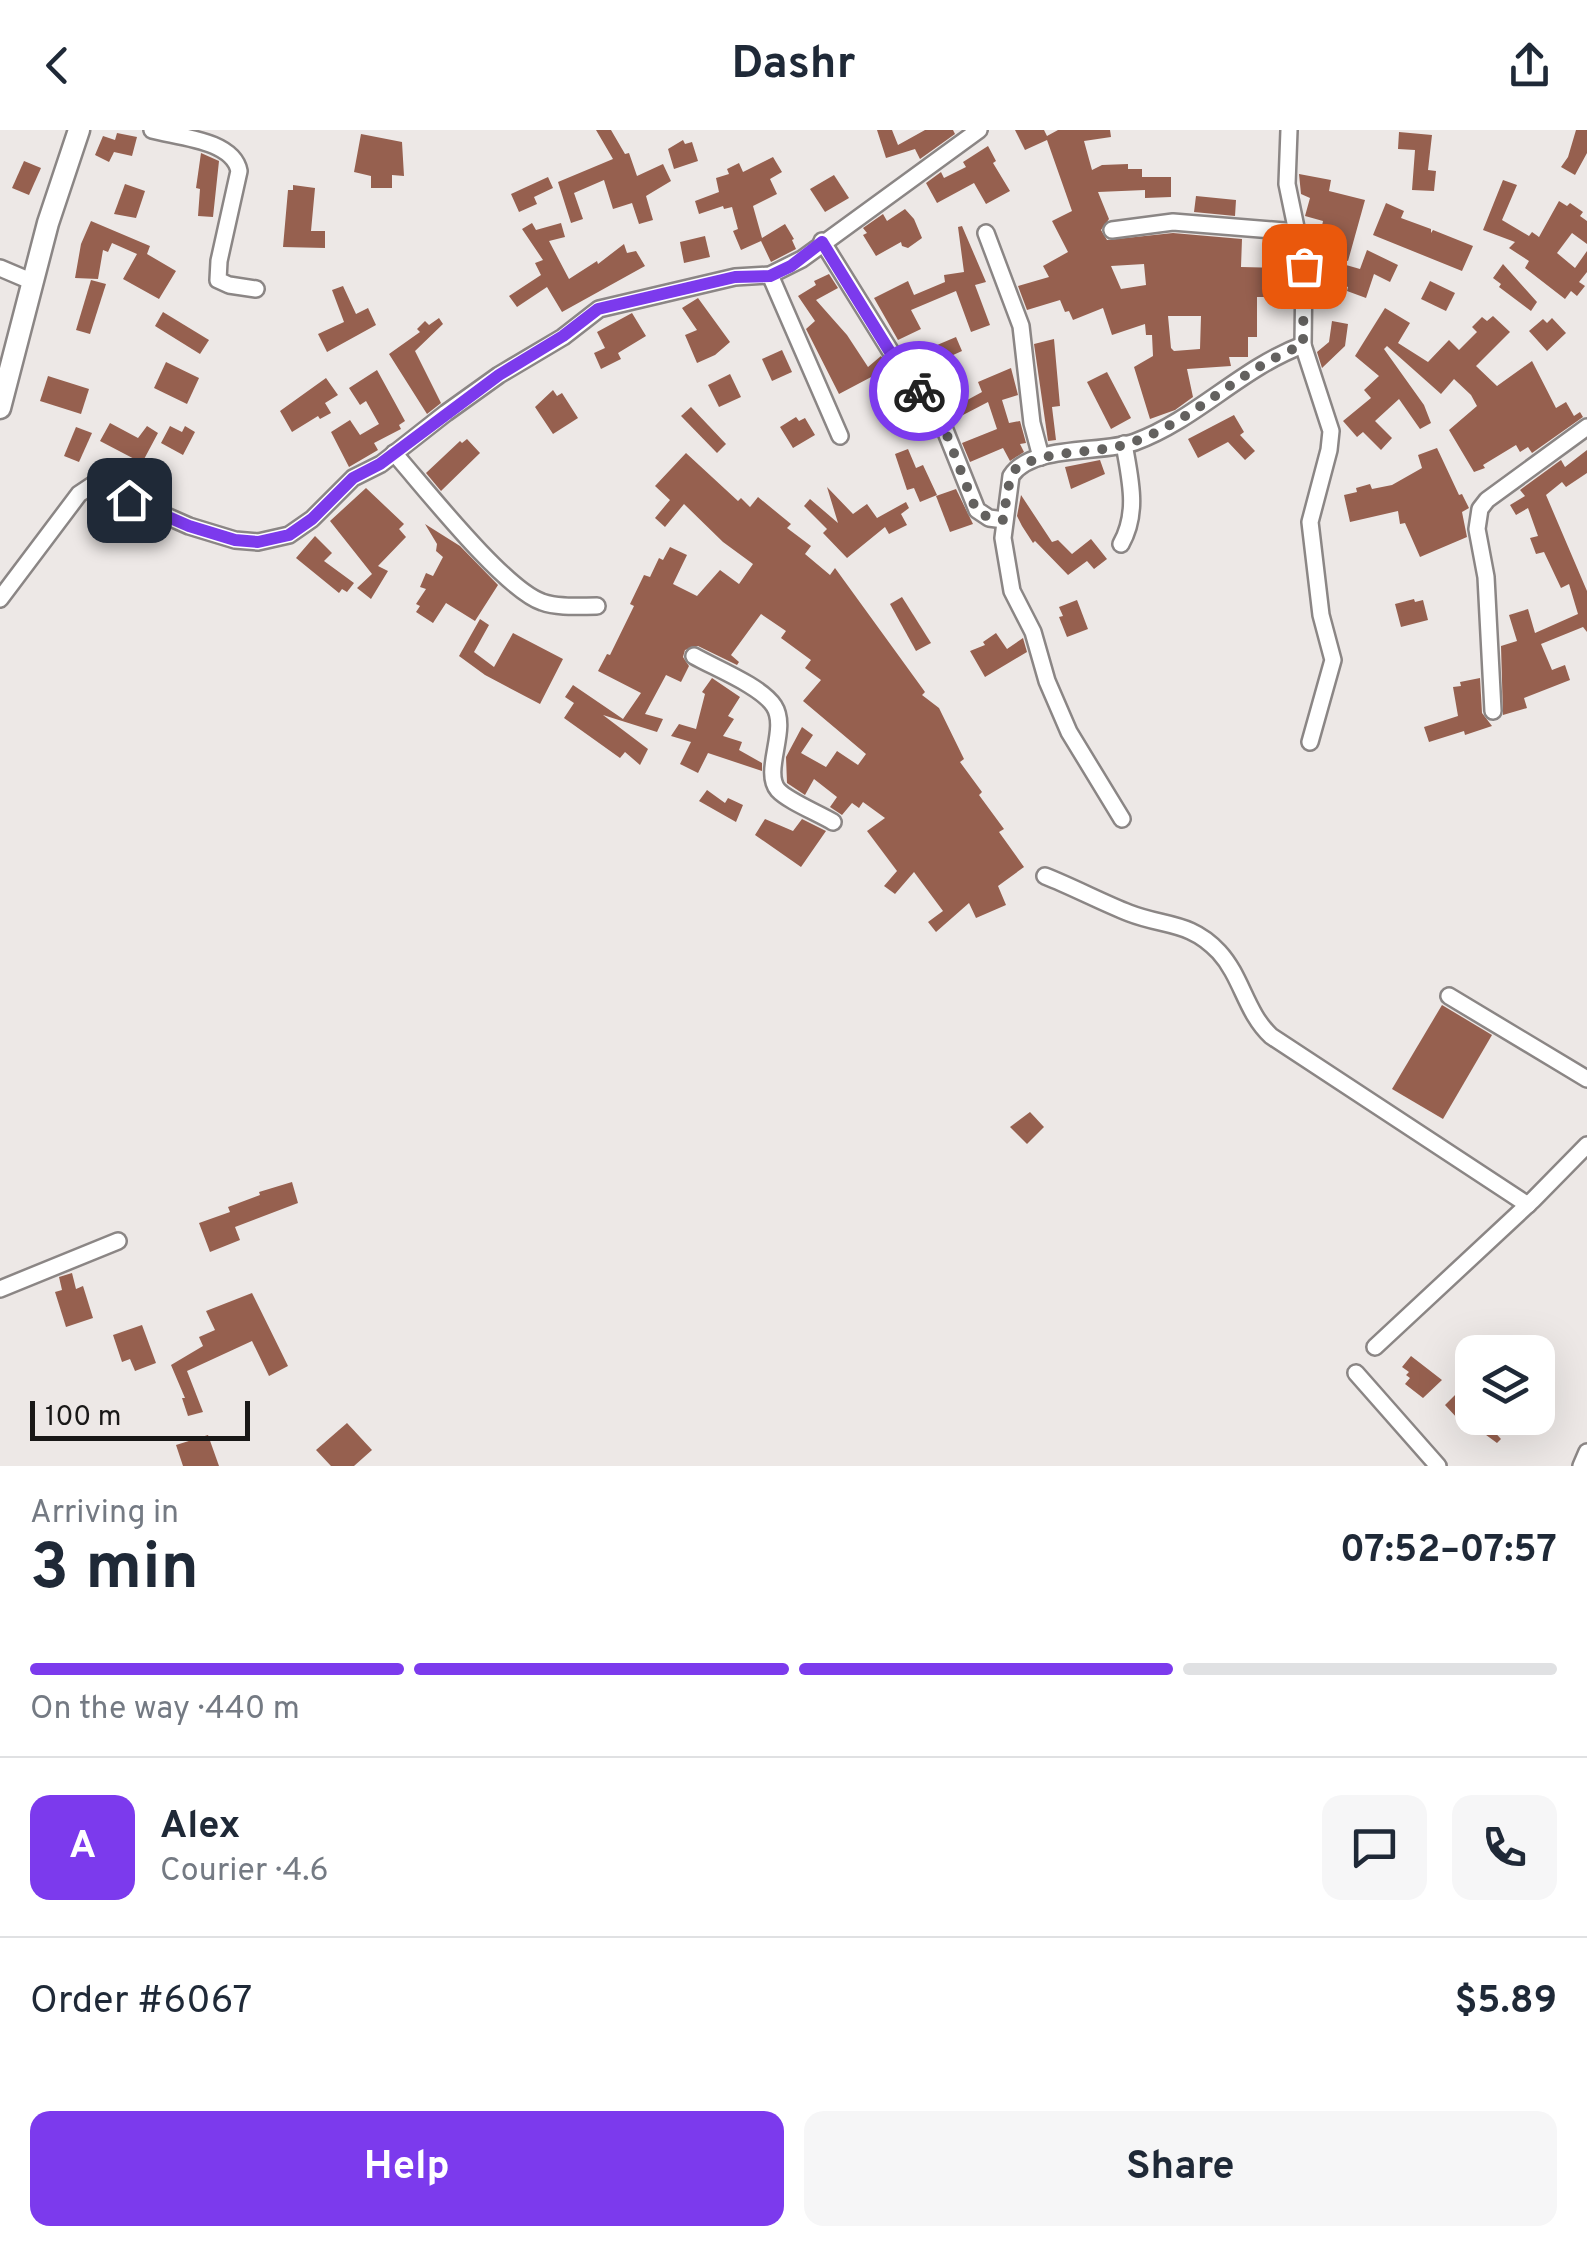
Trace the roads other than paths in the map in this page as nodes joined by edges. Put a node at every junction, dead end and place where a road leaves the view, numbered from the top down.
1 (79, 130) edge
2 (152, 130) edge
3 (979, 130) edge
4 (1289, 130) edge
5 (1112, 230) dead end
6 (1297, 232) junction
7 (986, 233) dead end
8 (822, 242) junction
9 (0, 268) edge
10 (770, 276) junction
11 (32, 282) junction
12 (256, 289) dead end
13 (1303, 345) junction
14 (0, 408) edge
15 (1587, 427) edge
16 (840, 436) dead end
17 (1124, 444) junction
18 (394, 454) junction
19 (1042, 457) junction
20 (1004, 520) junction
21 (1121, 544) dead end
22 (0, 599) edge
23 (597, 606) dead end
24 (694, 656) dead end
25 (1493, 712) dead end
26 (1310, 742) dead end
27 (1122, 819) dead end
28 (832, 822) dead end
29 (1044, 876) dead end
30 (1449, 996) dead end
31 (1587, 1079) edge
32 (1587, 1145) edge
33 (1528, 1205) junction
34 (118, 1241) dead end
35 (0, 1289) edge
36 (1375, 1347) dead end
37 (1356, 1374) dead end
38 (1587, 1452) edge
39 (1438, 1466) edge
40 (1581, 1466) edge

1 - 11 street
2 - 12 street
3 - 8 street
4 - 6 street
5 - 6 street
6 - 13 street
7 - 19 street
8 - 10 street
8 - 20 street
9 - 11 street
10 - 16 street
10 - 18 street
11 - 14 street
13 - 17 street
13 - 26 street
15 - 25 street
17 - 19 street
17 - 21 street
18 - 22 street
18 - 23 street
19 - 20 street
20 - 27 street
24 - 28 street
29 - 33 street
30 - 31 street
32 - 33 street
33 - 36 street
34 - 35 street
37 - 39 street
38 - 40 street

